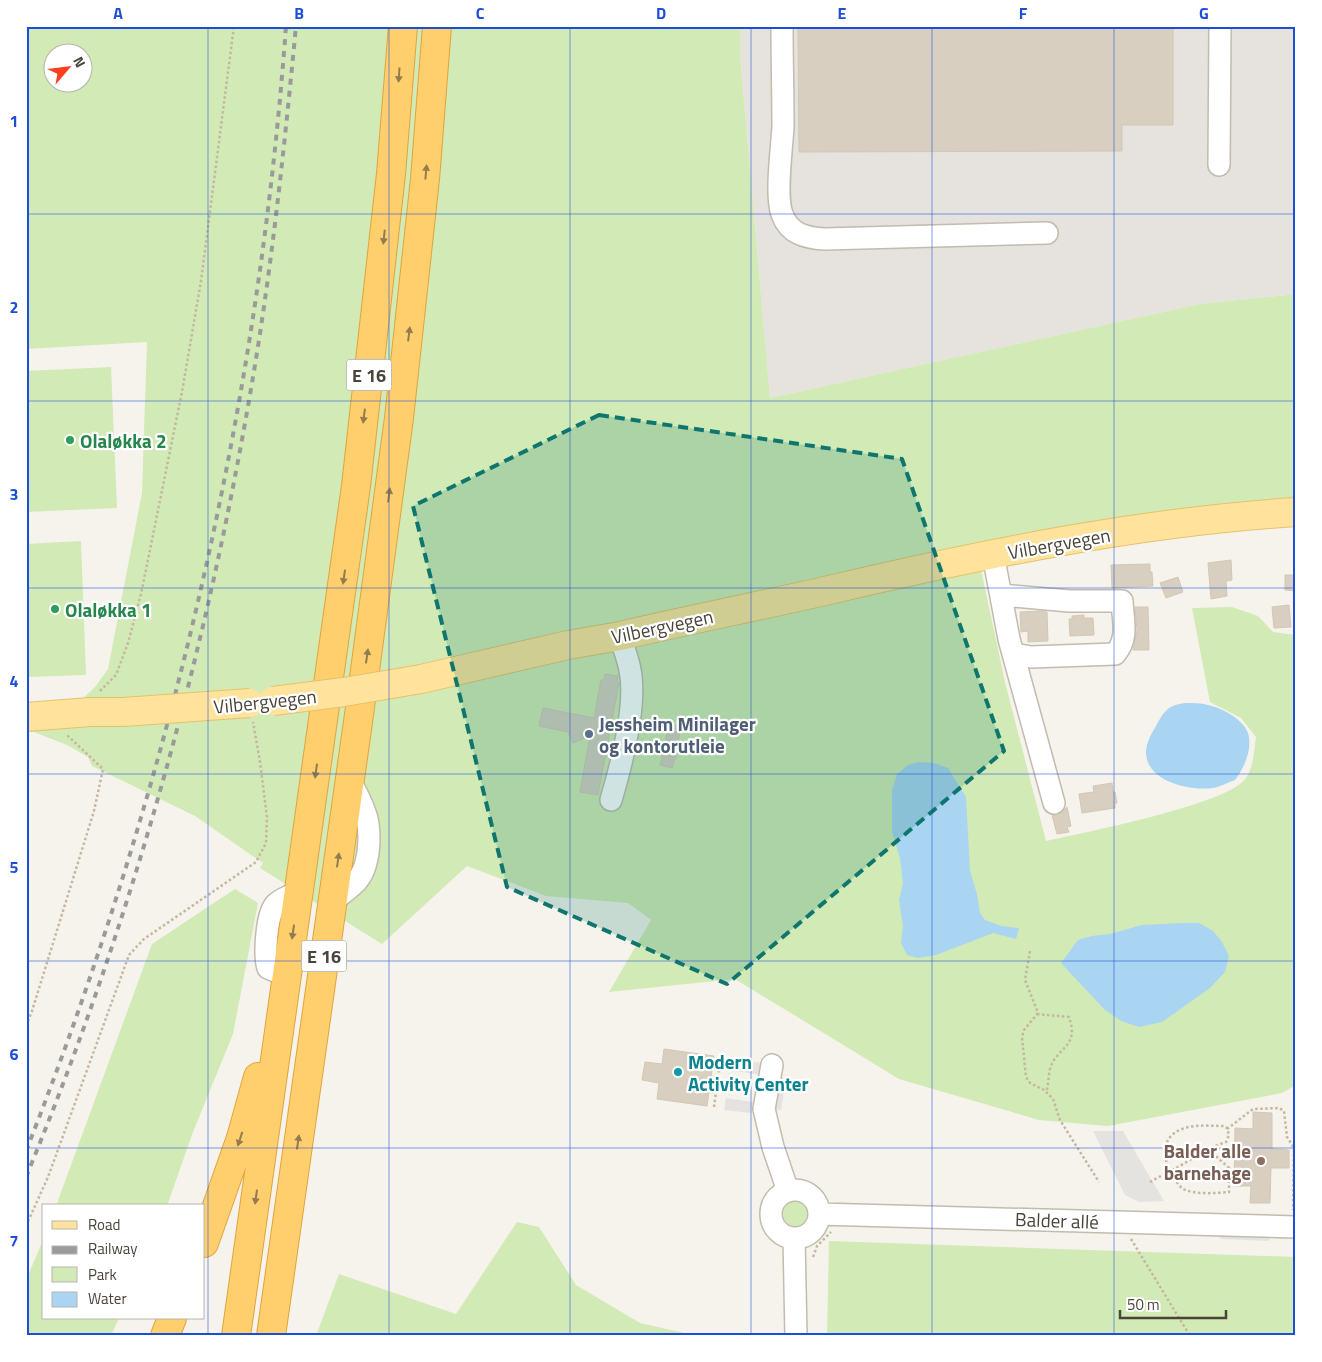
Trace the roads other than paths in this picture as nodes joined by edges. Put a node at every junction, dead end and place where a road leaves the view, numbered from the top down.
1 (403, 26) edge
2 (437, 26) edge
3 (782, 26) edge
4 (1220, 26) edge
5 (1219, 165) dead end
6 (1047, 233) dead end
7 (1296, 512) edge
8 (993, 554) junction
9 (1002, 596) junction
10 (620, 636) junction
11 (1014, 654) junction
12 (26, 717) edge
13 (612, 800) dead end
14 (1054, 803) dead end
15 (287, 976) junction
16 (772, 1065) dead end
17 (291, 1190) junction
18 (788, 1191) junction
19 (819, 1214) junction
20 (1294, 1221) edge
21 (794, 1238) junction
22 (205, 1240) edge
23 (171, 1320) edge
24 (165, 1336) edge
25 (236, 1336) edge
26 (271, 1336) edge
27 (284, 1336) edge
28 (796, 1336) edge

1 -> 15 highway, E 16
17 -> 2 highway, E 16
3 - 6 street
4 - 5 street
7 - 8 main road, Vilbergvegen
8 - 9 street
8 - 10 main road, Vilbergvegen
9 - 11 street
9 - 11 street
10 - 12 main road, Vilbergvegen, bridge
10 - 13 street
11 - 14 street
15 -> 22 highway, E 16
15 -> 25 highway, E 16
16 - 18 street
17 - 26 highway, E 16
17 - 27 highway, E 16
18 - 19 street
18 - 21 street
19 - 20 street, Balder allé
19 - 21 street
21 - 28 street
23 - 24 highway

